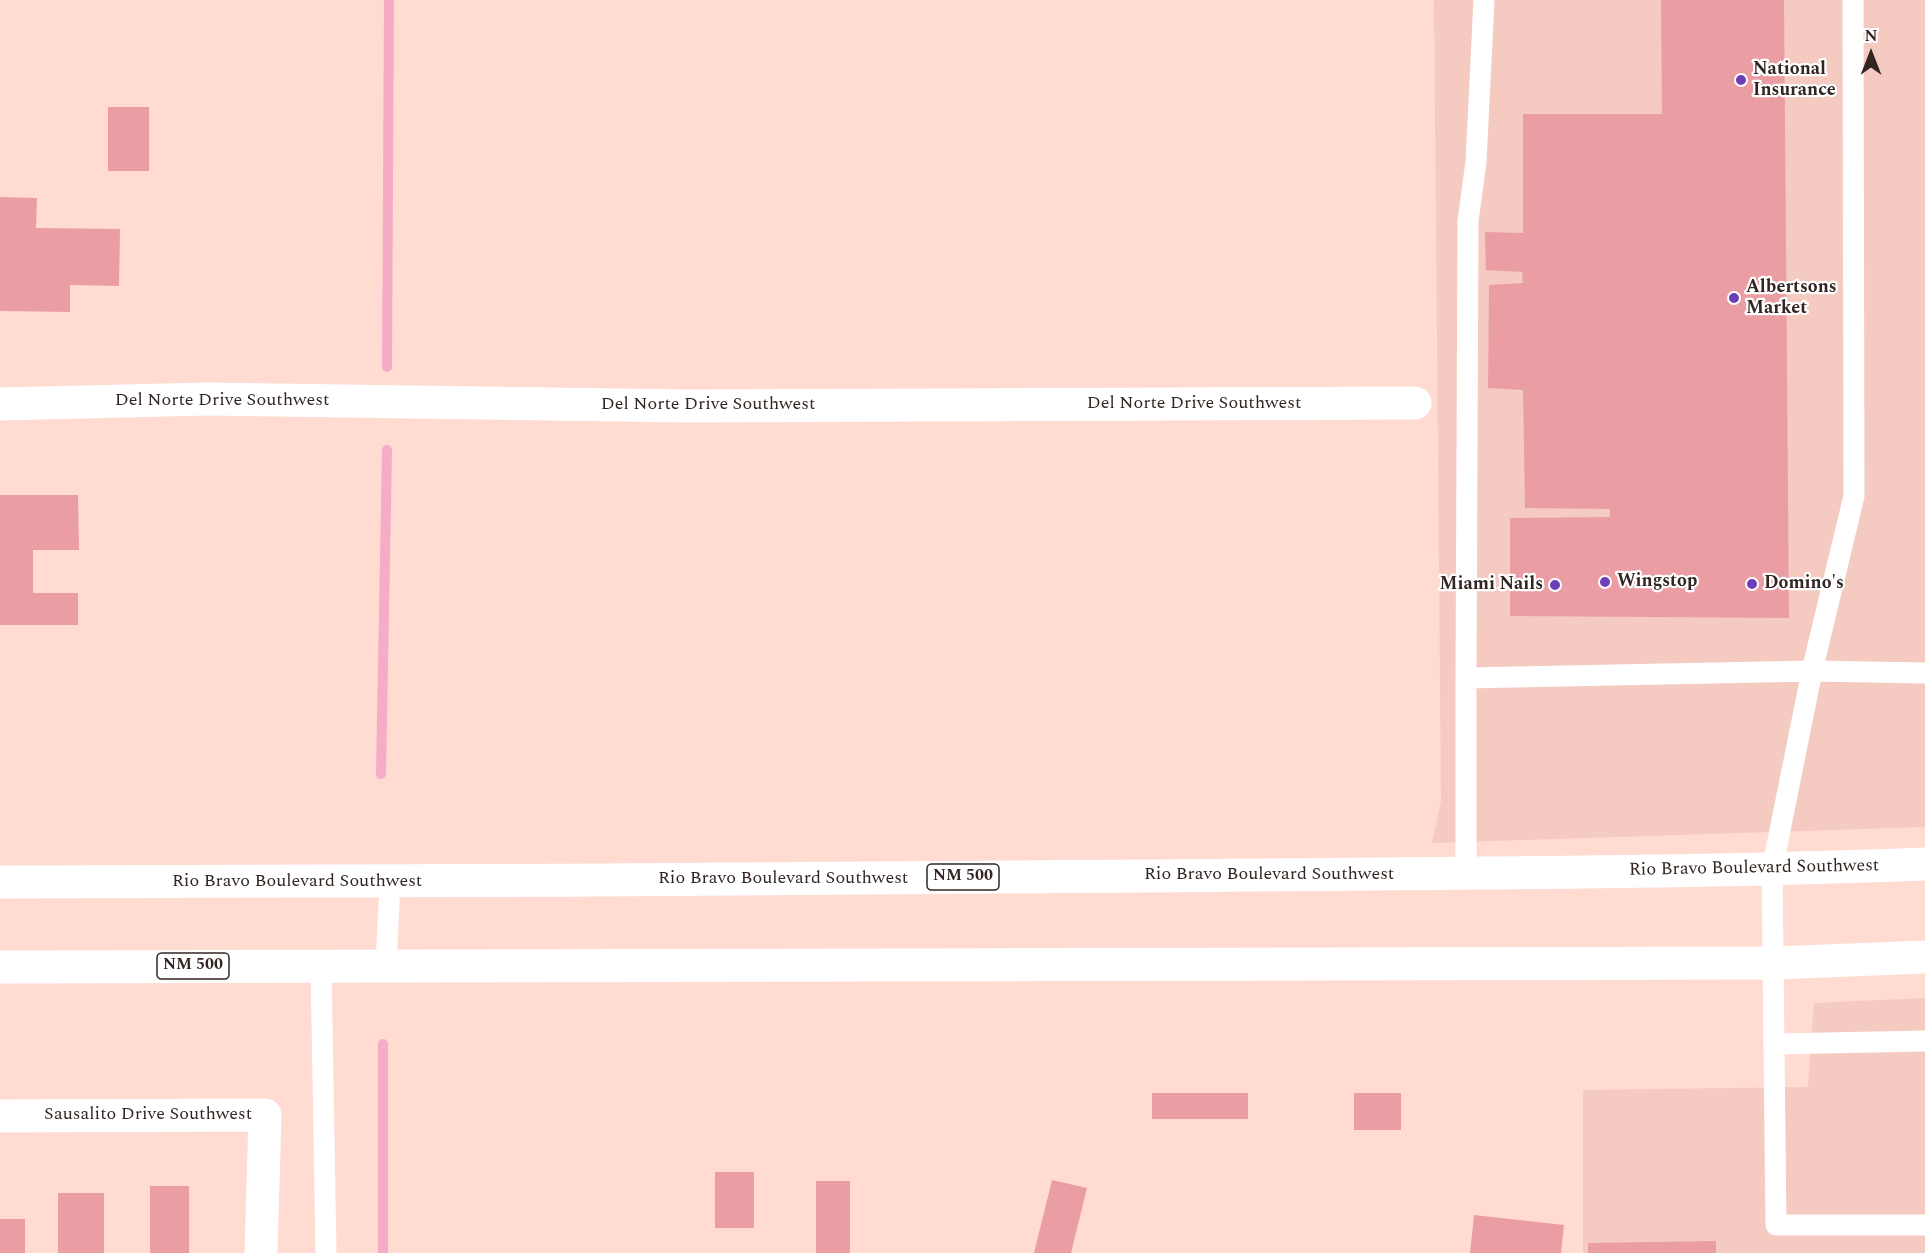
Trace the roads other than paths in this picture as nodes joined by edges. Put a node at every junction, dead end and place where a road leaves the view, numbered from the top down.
1 (1484, 0) edge
2 (1853, 0) edge
3 (1415, 403) dead end
4 (0, 404) edge
5 (1812, 671) junction
6 (1925, 673) edge
7 (1466, 678) junction
8 (1925, 864) edge
9 (1773, 870) junction
10 (1466, 873) junction
11 (0, 882) edge
12 (390, 882) junction
13 (1925, 957) edge
14 (1774, 963) junction
15 (321, 965) junction
16 (386, 965) junction
17 (0, 967) edge
18 (1925, 1041) edge
19 (1774, 1044) junction
20 (0, 1116) edge
21 (1925, 1225) edge
22 (261, 1253) edge
23 (326, 1253) edge

1 - 7 lane
2 - 5 lane
3 - 4 main road, Del Norte Drive Southwest
5 - 6 lane
5 - 7 lane
5 - 9 lane
7 - 10 lane
8 - 9 main road, Rio Bravo Boulevard Southwest / NM 500
9 - 10 main road, Rio Bravo Boulevard Southwest / NM 500
9 - 14 lane
10 - 12 main road, Rio Bravo Boulevard Southwest / NM 500
11 - 12 main road, Rio Bravo Boulevard Southwest / NM 500
12 - 16 lane
13 - 14 main road, NM 500
14 - 16 main road, NM 500
14 - 19 lane
15 - 16 main road, NM 500
15 - 17 main road, NM 500
15 - 23 lane
18 - 19 lane
19 - 21 lane
20 - 22 main road, Sausalito Drive Southwest

